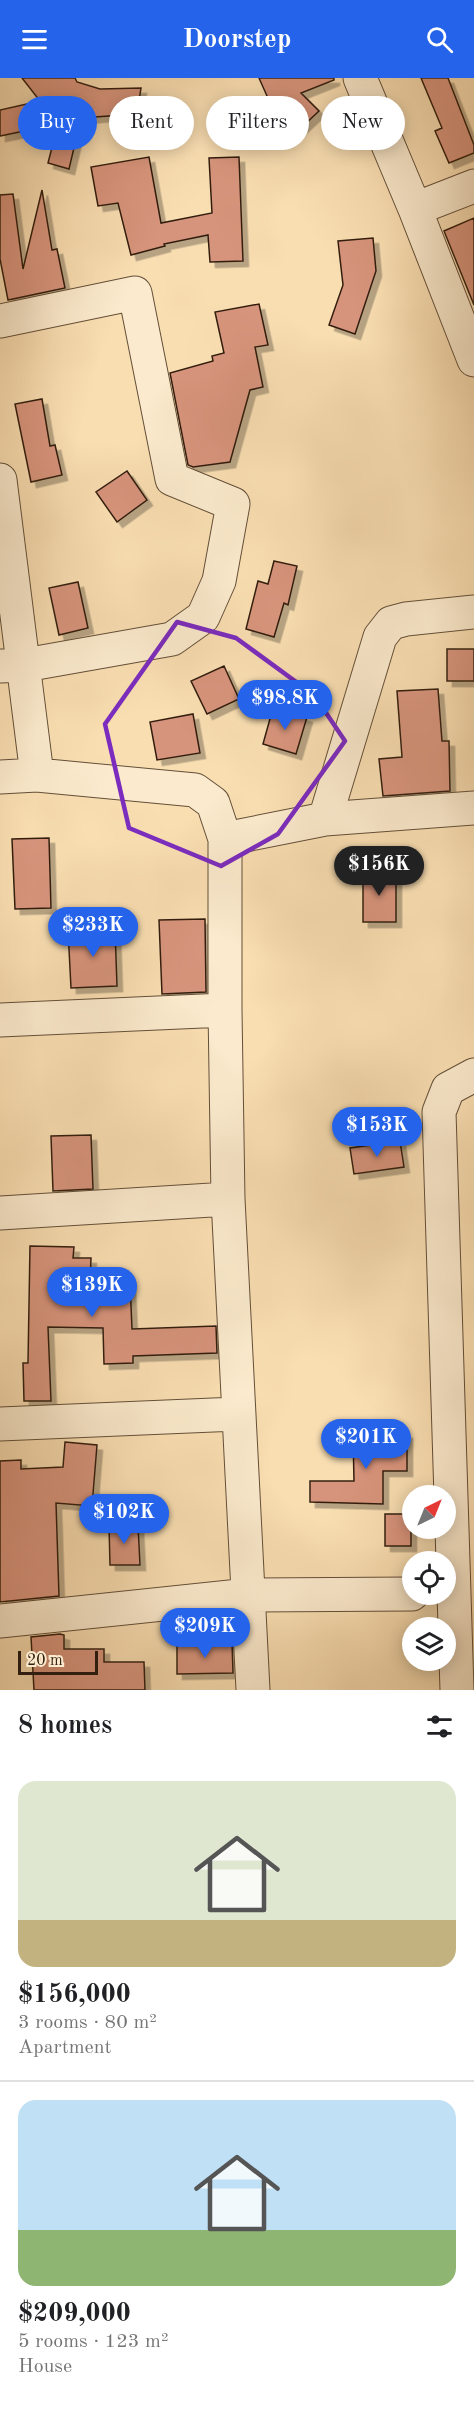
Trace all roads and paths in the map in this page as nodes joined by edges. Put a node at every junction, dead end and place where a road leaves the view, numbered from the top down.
1 (360, 78) edge
2 (474, 186) edge
3 (415, 209) junction
4 (0, 321) edge
5 (474, 360) edge
6 (0, 482) edge
7 (474, 612) edge
8 (12, 665) edge
9 (37, 775) junction
10 (0, 777) edge
11 (474, 808) edge
12 (325, 819) junction
13 (225, 838) junction
14 (225, 1010) junction
15 (0, 1020) edge
16 (474, 1075) edge
17 (228, 1199) junction
18 (0, 1213) edge
19 (237, 1414) junction
20 (0, 1424) edge
21 (402, 1594) edge
22 (458, 1594) edge
23 (249, 1595) junction
24 (0, 1621) edge
25 (253, 1690) edge
26 (457, 1690) edge

1 - 3 street
2 - 3 street
3 - 5 street
4 - 8 street
6 - 8 street
7 - 12 street
8 - 9 street
9 - 10 street
9 - 13 street
11 - 12 street
12 - 13 street
13 - 14 street
14 - 15 street
14 - 17 street
16 - 22 street
17 - 18 street
17 - 19 street
19 - 20 street
19 - 23 street
21 - 23 street
22 - 26 street
23 - 24 street
23 - 25 street

